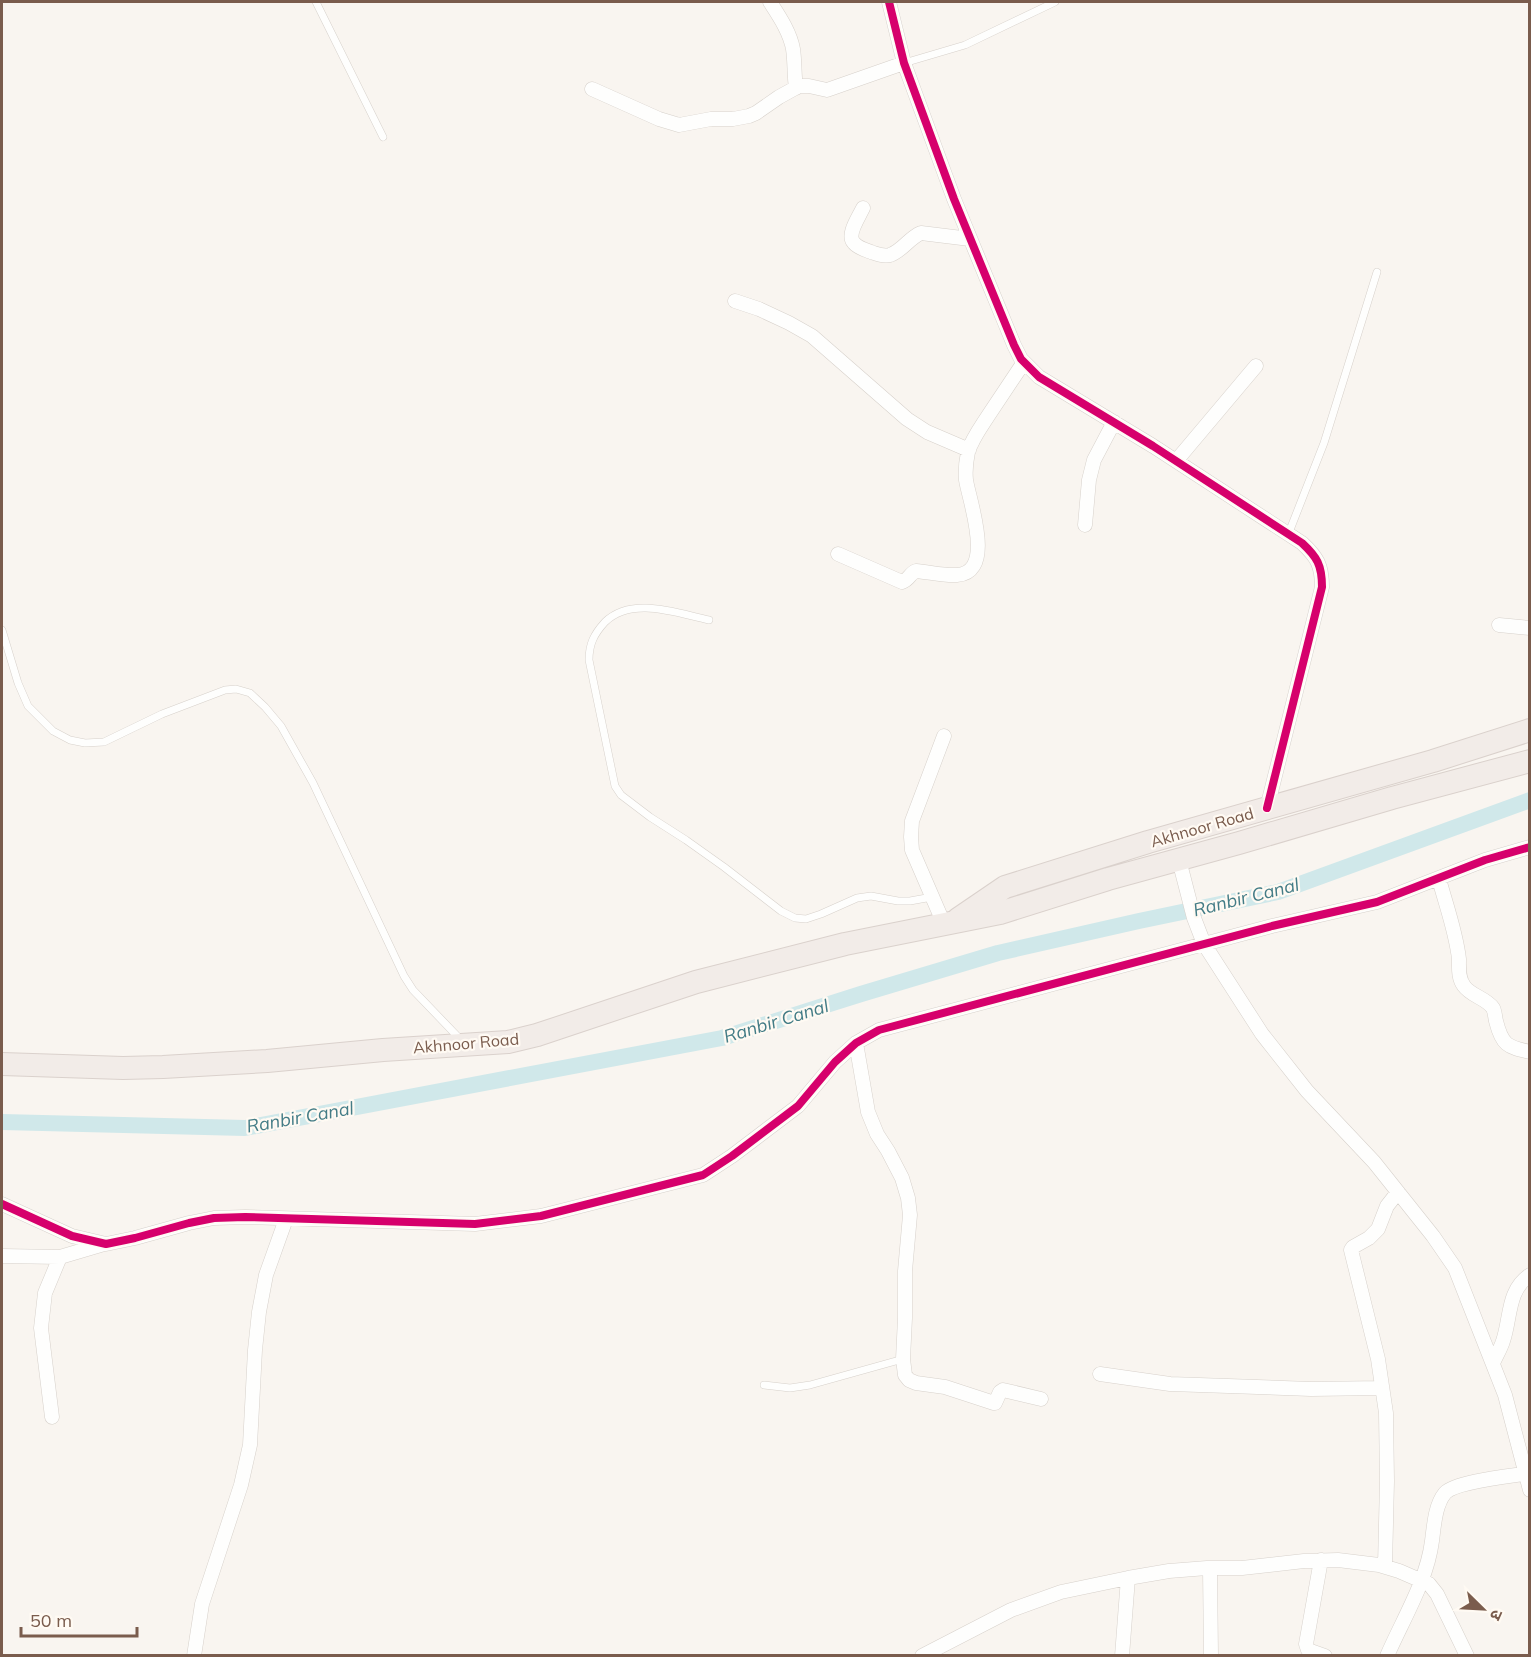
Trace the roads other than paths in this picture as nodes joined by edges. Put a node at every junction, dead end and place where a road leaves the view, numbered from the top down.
1 (316, 2) edge
2 (770, 2) edge
3 (889, 2) edge
4 (1055, 2) edge
5 (904, 63) junction
6 (796, 88) junction
7 (592, 89) dead end
8 (383, 137) dead end
9 (863, 208) dead end
10 (970, 239) junction
11 (1377, 272) dead end
12 (735, 301) dead end
13 (1024, 362) junction
14 (1256, 366) dead end
15 (1114, 422) junction
16 (969, 450) junction
17 (1176, 461) junction
18 (1085, 525) dead end
19 (1288, 535) junction
20 (838, 555) dead end
21 (708, 620) dead end
22 (1499, 625) dead end
23 (1530, 628) edge
24 (2, 630) edge
25 (1530, 730) edge
26 (944, 736) dead end
27 (1530, 761) edge
28 (1267, 808) junction
29 (1530, 847) edge
30 (1179, 860) junction
31 (1439, 879) junction
32 (932, 897) junction
33 (948, 924) junction
34 (1204, 944) junction
35 (856, 1043) junction
36 (466, 1045) junction
37 (1530, 1052) edge
38 (2, 1064) edge
39 (1398, 1192) junction
40 (2, 1204) edge
41 (286, 1219) junction
42 (106, 1244) junction
43 (2, 1256) edge
44 (60, 1257) junction
45 (1530, 1275) edge
46 (903, 1359) junction
47 (1493, 1363) junction
48 (1100, 1374) dead end
49 (764, 1385) dead end
50 (1382, 1388) junction
51 (1041, 1399) dead end
52 (52, 1417) dead end
53 (1527, 1473) edge
54 (1530, 1490) edge
55 (1321, 1560) junction
56 (1385, 1566) junction
57 (1210, 1568) junction
58 (1128, 1578) junction
59 (1422, 1581) junction
60 (194, 1656) edge
61 (922, 1656) edge
62 (1122, 1656) edge
63 (1211, 1656) edge
64 (1324, 1656) edge
65 (1387, 1656) edge
66 (1467, 1656) edge

1 - 8 lane
2 - 6 street
3 - 5 street
4 - 5 lane
5 - 6 street
5 - 10 street
6 - 7 street
9 - 10 street
10 - 13 street
11 - 19 lane
12 - 16 street
13 - 15 street
13 - 16 street
14 - 17 street
15 - 17 street
15 - 18 street
16 - 20 street
17 - 19 street
19 - 28 street
21 - 32 lane
22 - 23 street
24 - 36 lane
25 - 28 highway, Akhnoor Road
26 - 32 street
27 - 30 highway, Akhnoor Road
28 - 33 highway, Akhnoor Road
29 - 31 street
30 - 33 highway, Akhnoor Road
30 - 34 street
31 - 34 street
31 - 37 street
32 - 33 street
33 - 36 highway, Akhnoor Road
34 - 35 street
34 - 39 street
35 - 41 street
35 - 46 street
36 - 38 highway, Akhnoor Road
39 - 47 street
39 - 50 street
40 - 42 street
41 - 42 street
41 - 60 street
42 - 44 street
43 - 44 street
44 - 52 street
45 - 47 street
46 - 49 lane
46 - 51 street
47 - 53 street
48 - 50 street
50 - 56 street
53 - 54 street
53 - 59 street
55 - 56 street
55 - 57 street
55 - 64 street
56 - 59 street
57 - 58 street
57 - 63 street
58 - 61 street
58 - 62 street
59 - 65 street
59 - 66 street

